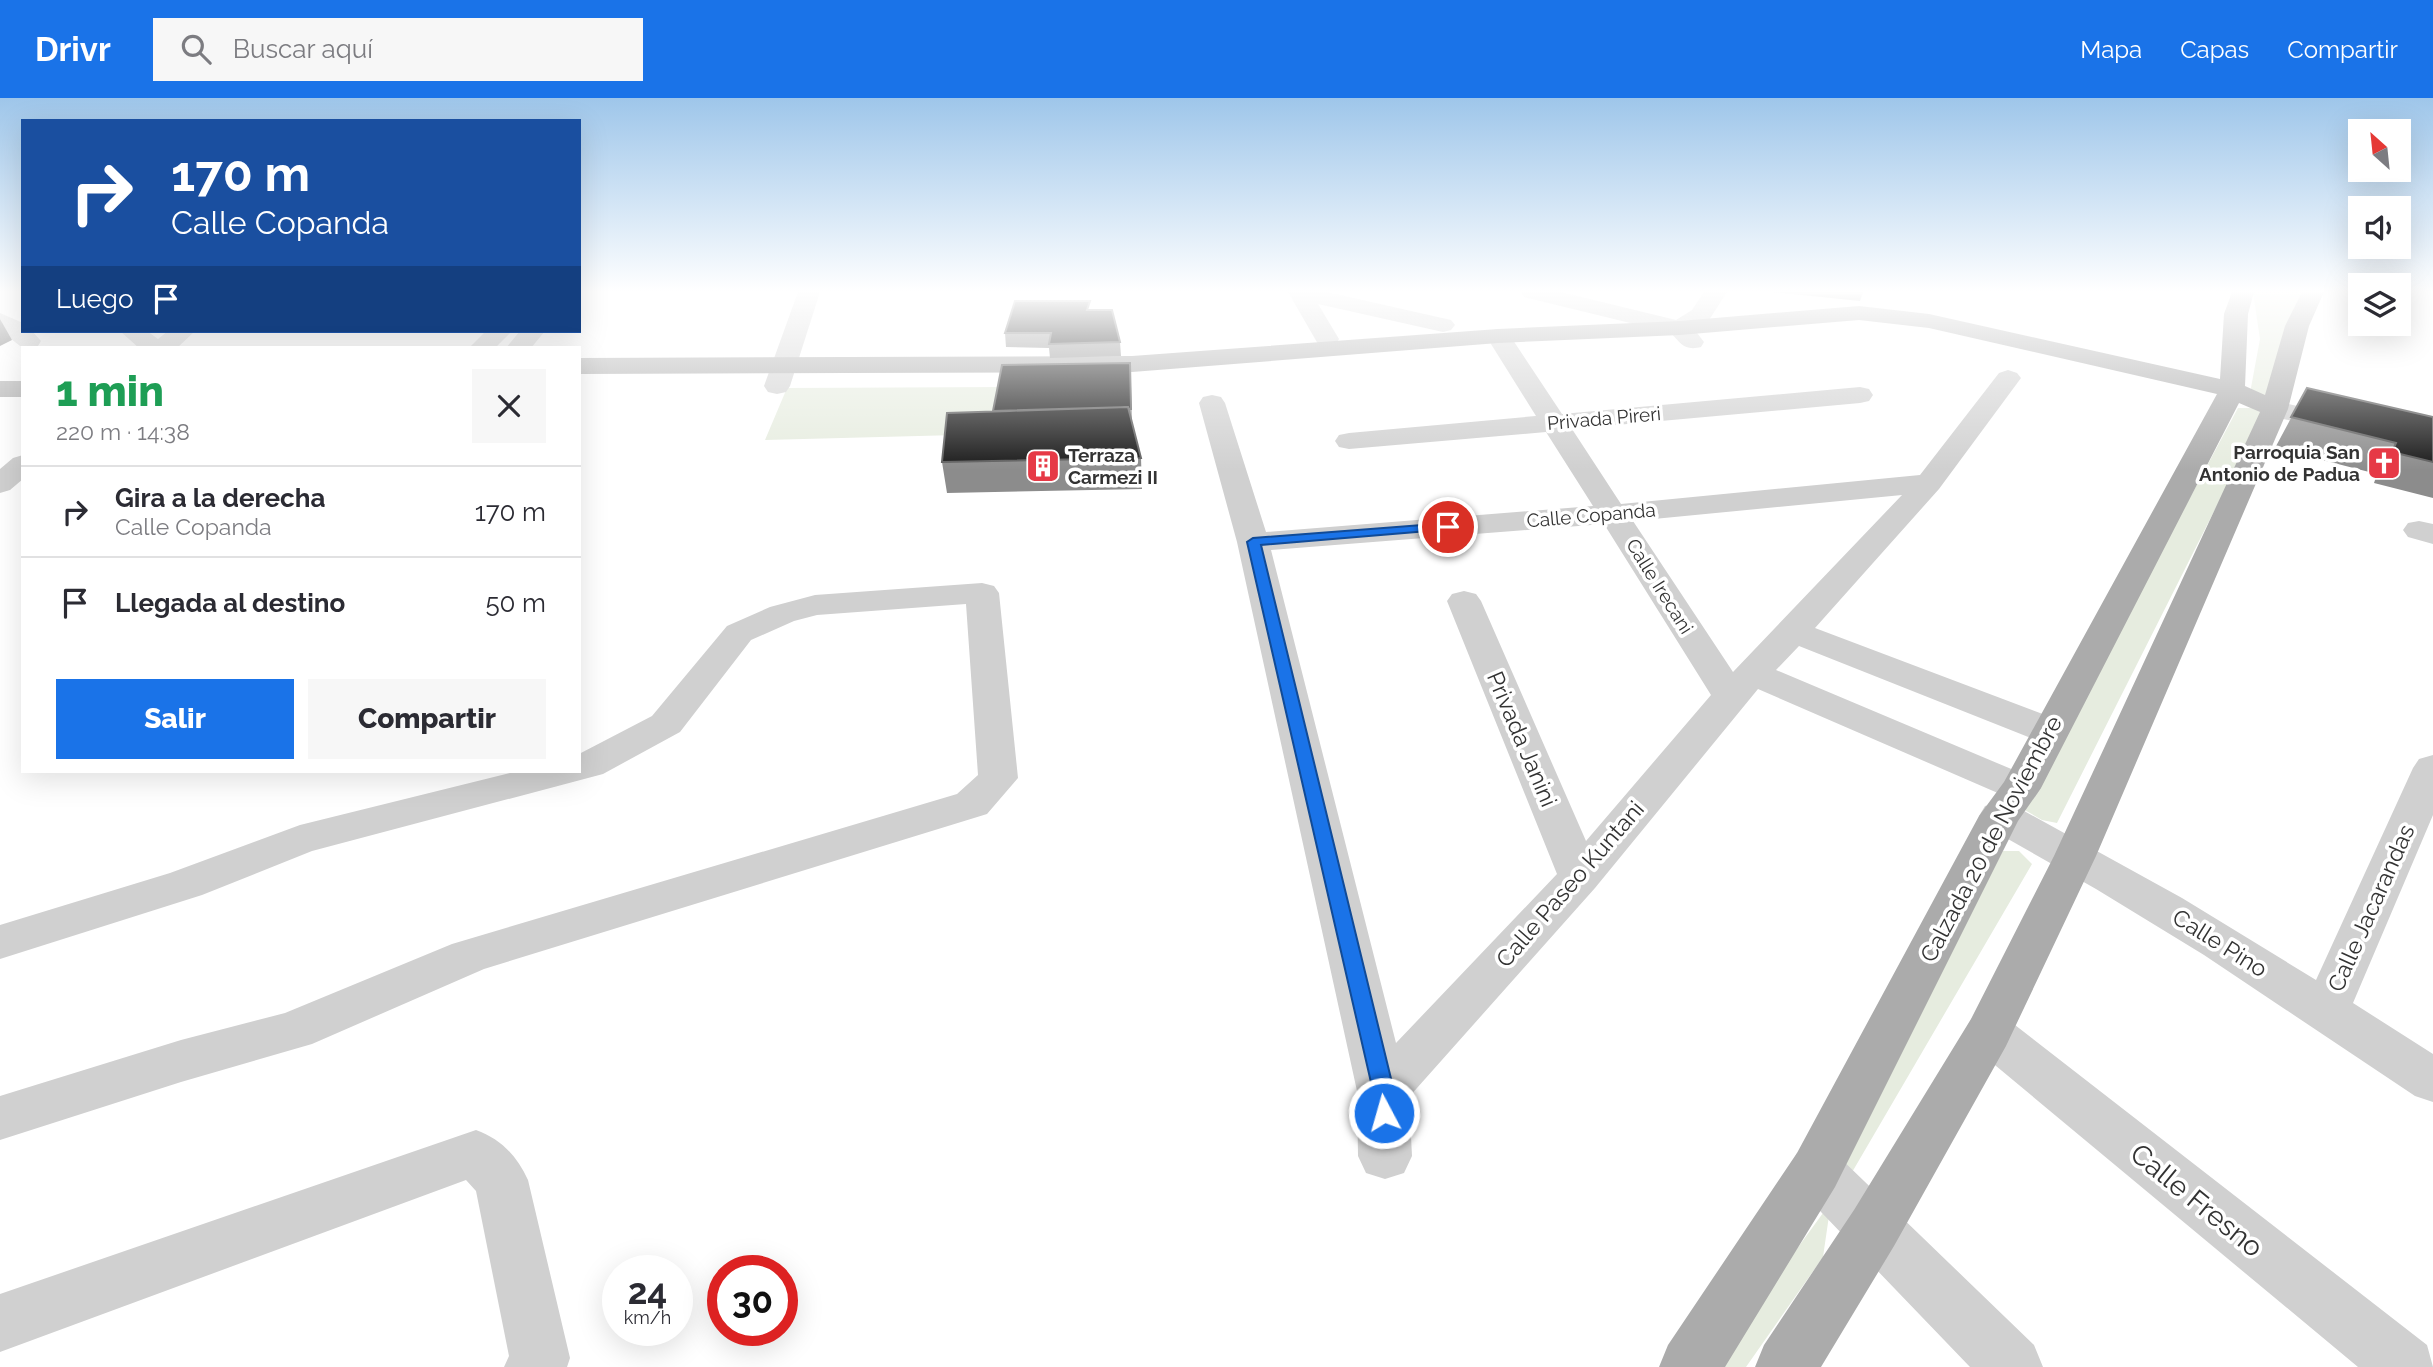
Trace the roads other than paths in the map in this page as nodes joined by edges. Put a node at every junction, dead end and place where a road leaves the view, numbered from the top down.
1 (789, 351) edge
2 (1459, 351) edge
3 (1507, 351) edge
4 (1979, 351) edge
5 (2233, 351) edge
6 (2290, 351) edge
7 (2014, 359) junction
8 (581, 366) edge
9 (0, 368) edge
10 (21, 368) edge
11 (781, 375) junction
12 (1209, 380) junction
13 (581, 387) edge
14 (0, 389) edge
15 (21, 389) edge
16 (1860, 395) dead end
17 (2230, 396) junction
18 (2275, 409) junction
19 (1554, 422) junction
20 (2433, 439) edge
21 (1349, 441) dead end
22 (21, 444) edge
23 (0, 461) edge
24 (21, 466) edge
25 (0, 484) edge
26 (1929, 484) junction
27 (1614, 514) junction
28 (1253, 542) junction
29 (1464, 601) dead end
30 (1793, 632) junction
31 (1742, 684) junction
32 (2050, 731) junction
33 (581, 767) edge
34 (2433, 768) edge
35 (561, 773) edge
36 (2010, 802) junction
37 (2075, 856) junction
38 (1580, 877) junction
39 (0, 942) edge
40 (2326, 1010) junction
41 (1989, 1032) junction
42 (2433, 1081) edge
43 (1383, 1091) junction
44 (0, 1118) edge
45 (1385, 1157) dead end
46 (1816, 1170) junction
47 (1874, 1228) junction
48 (0, 1323) edge
49 (535, 1367) edge
50 (1690, 1367) edge
51 (1786, 1367) edge
52 (2012, 1367) edge
53 (2405, 1367) edge

1 - 11 street
2 - 12 main road
3 - 19 street, Calle Irecani
4 - 7 main road
5 - 17 main road, Calzada 20 de Noviembre
6 - 18 main road
7 - 17 main road
7 - 26 street, Calle Paseo Kuntani
8 - 11 main road
9 - 10 main road
11 - 12 main road
11 - 13 main road
12 - 28 street
14 - 15 main road
16 - 19 street, Privada Pireri
17 - 18 main road
17 - 32 main road, Calzada 20 de Noviembre
18 - 20 street
18 - 37 main road
19 - 21 street, Privada Pireri
19 - 27 street, Calle Irecani
22 - 23 street
24 - 25 street
26 - 27 street, Calle Copanda
26 - 30 street, Calle Paseo Kuntani
27 - 28 street, Calle Copanda
27 - 31 street, Calle Irecani
28 - 43 street
29 - 38 street, Privada Janini
30 - 31 street, Calle Paseo Kuntani
30 - 32 street
31 - 36 street
31 - 38 street, Calle Paseo Kuntani
32 - 36 main road, Calzada 20 de Noviembre
33 - 44 street
34 - 40 street, Calle Jacarandas
35 - 39 street
36 - 37 street, Calle Pino
36 - 46 main road, Calzada 20 de Noviembre
37 - 40 street, Calle Pino
37 - 41 main road
38 - 43 street, Calle Paseo Kuntani
40 - 42 street, Calle Pino
41 - 47 main road
41 - 53 street, Calle Fresno
43 - 45 street
46 - 47 street
46 - 50 main road, Calzada 20 de Noviembre
47 - 51 main road
47 - 52 street
48 - 49 street

